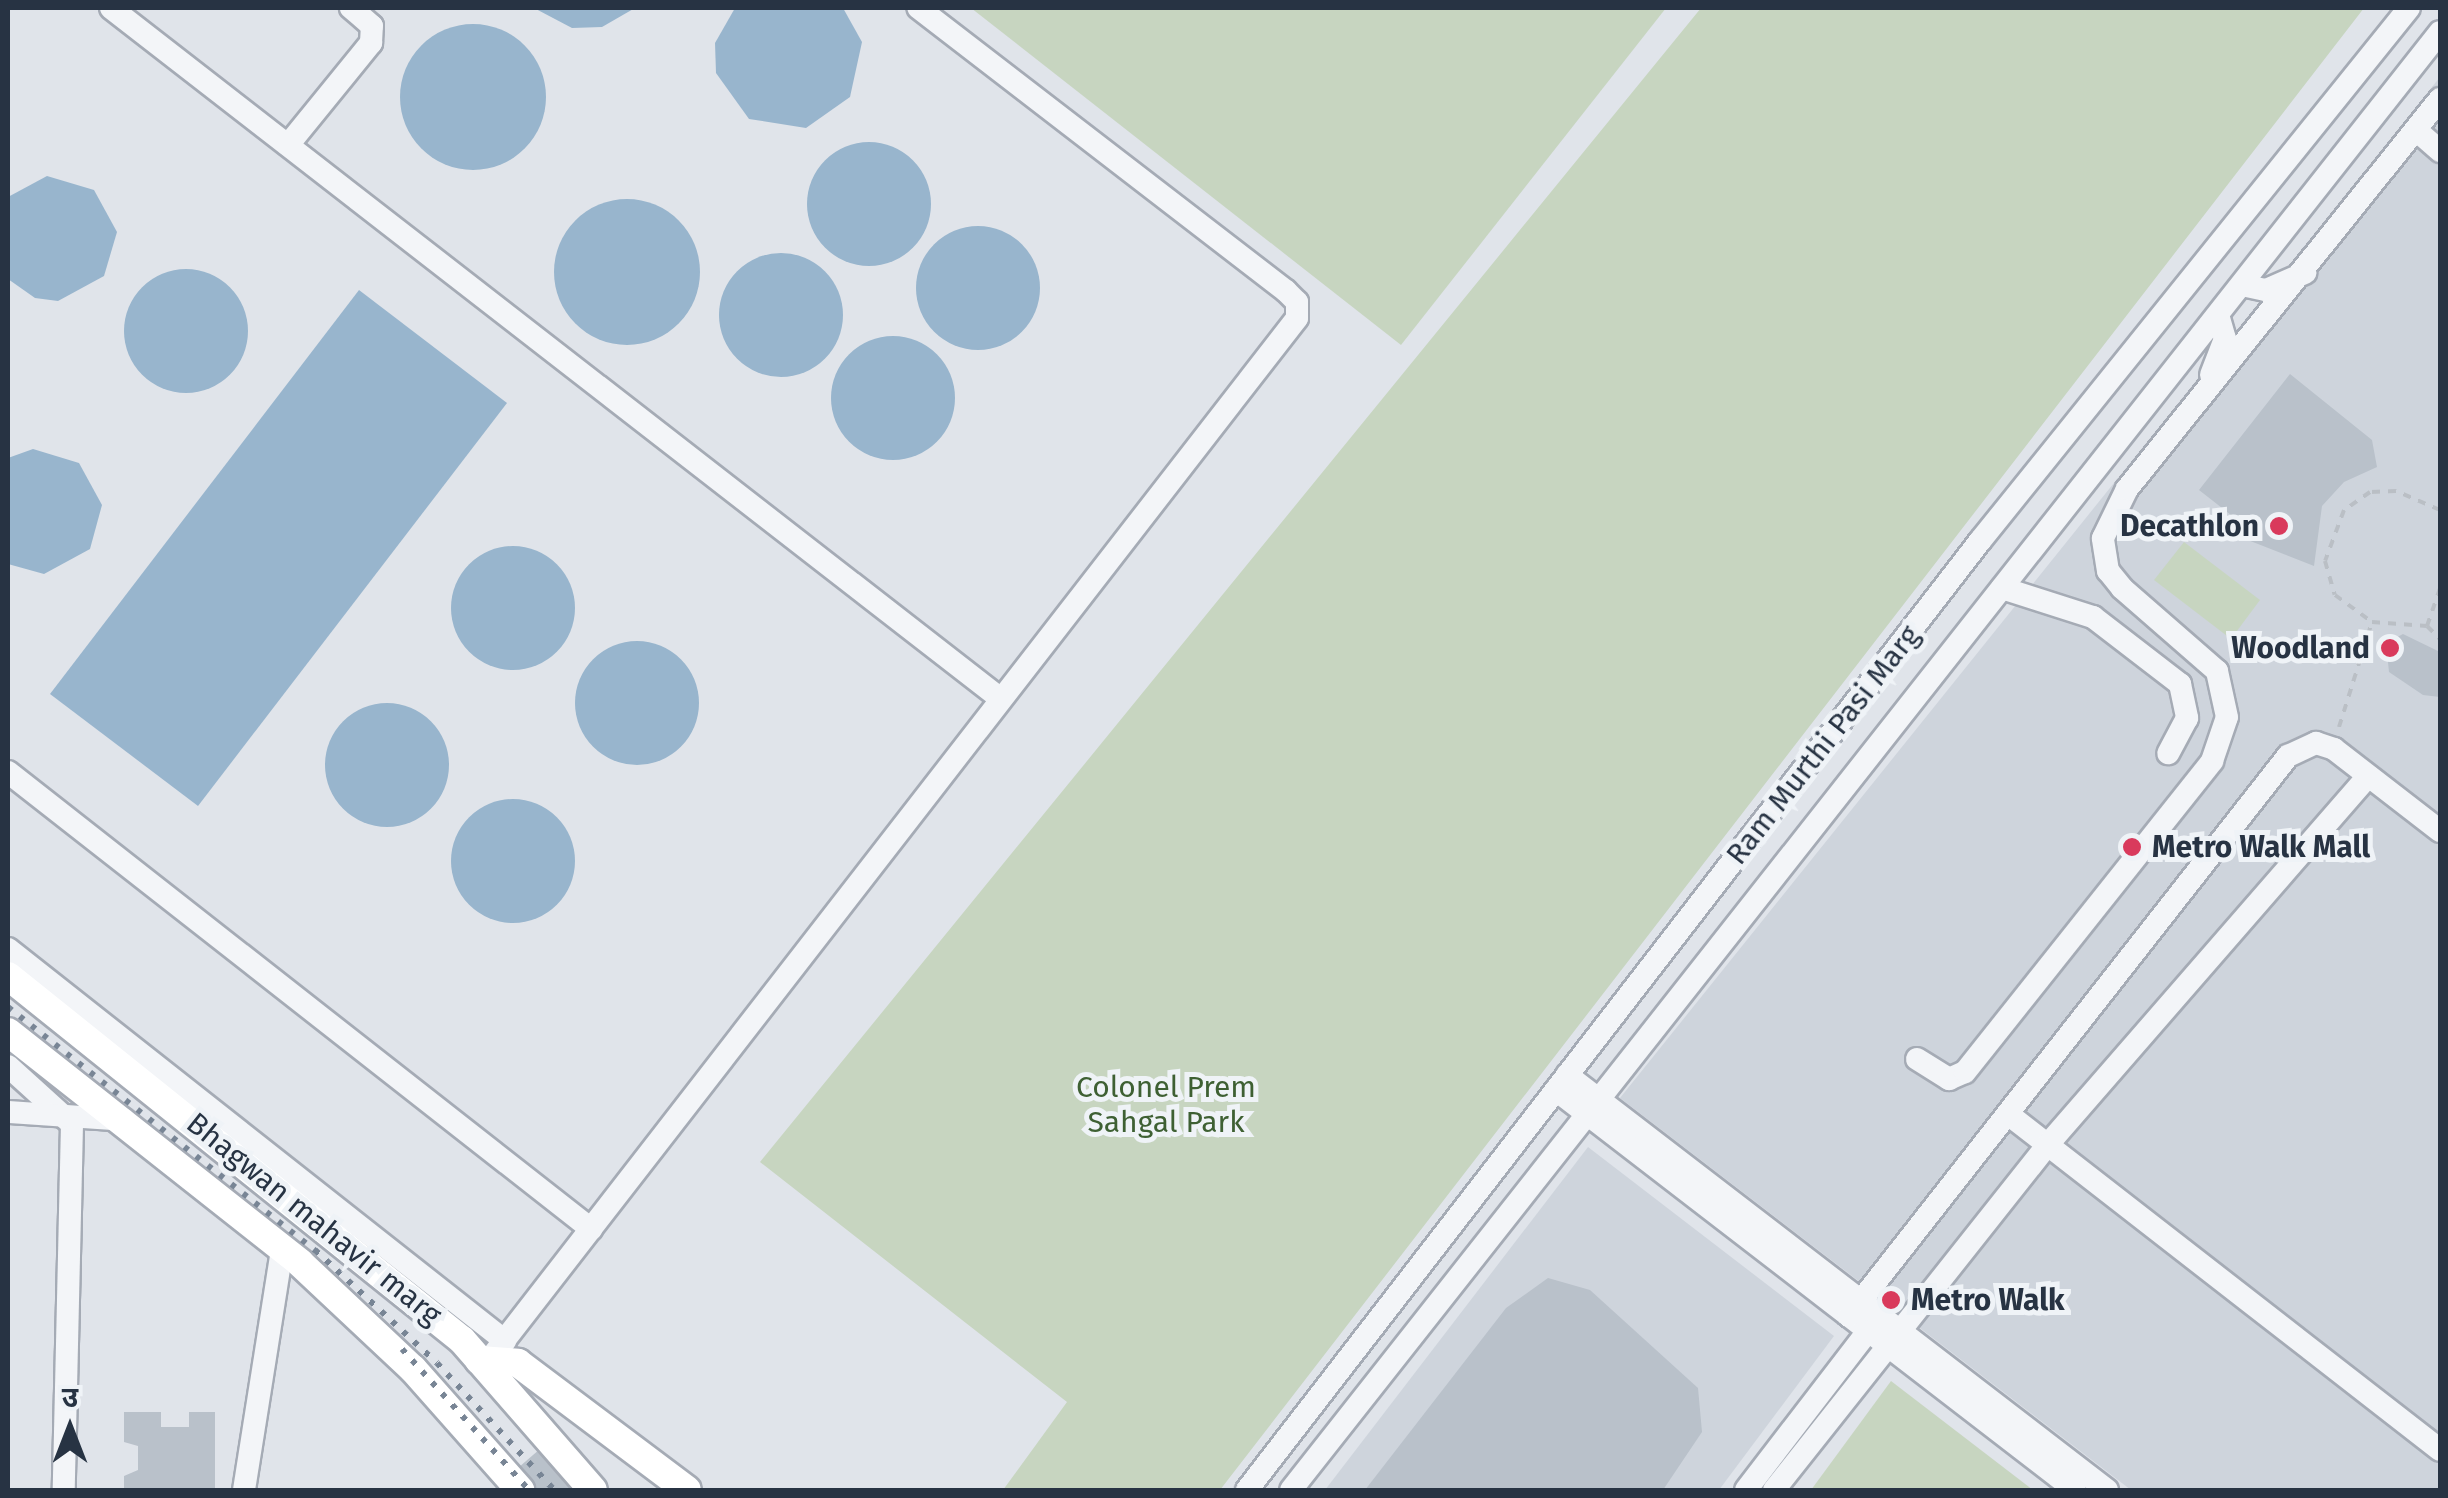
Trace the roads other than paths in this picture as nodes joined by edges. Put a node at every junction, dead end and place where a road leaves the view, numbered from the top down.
1 (111, 8) edge
2 (351, 8) edge
3 (918, 8) edge
4 (2409, 8) edge
5 (2440, 32) edge
6 (2440, 99) edge
7 (2416, 130) junction
8 (288, 144) junction
9 (2440, 151) edge
10 (2308, 272) junction
11 (2242, 285) junction
12 (2218, 315) junction
13 (2205, 392) junction
14 (2002, 588) junction
15 (997, 696) junction
16 (2168, 753) dead end
17 (8, 772) edge
18 (2368, 776) junction
19 (2440, 832) edge
20 (8, 949) edge
21 (8, 976) edge
22 (8, 1032) edge
23 (1917, 1059) dead end
24 (8, 1066) edge
25 (1562, 1082) junction
26 (1594, 1109) junction
27 (8, 1112) edge
28 (2008, 1114) junction
29 (70, 1115) junction
30 (124, 1120) junction
31 (2050, 1142) junction
32 (591, 1230) junction
33 (282, 1249) junction
34 (1872, 1325) junction
35 (492, 1352) junction
36 (2440, 1450) edge
37 (64, 1490) edge
38 (244, 1490) edge
39 (520, 1490) edge
40 (593, 1490) edge
41 (687, 1490) edge
42 (1248, 1490) edge
43 (1292, 1490) edge
44 (1746, 1490) edge
45 (1774, 1490) edge
46 (2075, 1490) edge
47 (2106, 1490) edge

1 - 8 street
2 - 8 street
3 - 15 street
4 - 25 street, Ram Murthi Pasi Marg
5 - 11 street, Ram Murthi Pasi Marg
6 - 7 street
7 - 9 street
7 - 10 street
8 - 15 street
10 - 11 street
10 - 13 street
11 - 12 street, Ram Murthi Pasi Marg
12 - 13 street
12 - 14 street, Ram Murthi Pasi Marg
13 - 23 street
14 - 16 street
14 - 26 street, Ram Murthi Pasi Marg
15 - 32 street
17 - 32 street
18 - 19 street
18 - 28 street
18 - 31 street
20 - 35 street
21 - 35 main road, Bhagwan mahavir marg
22 - 30 main road, Bhagwan mahavir marg
24 - 29 street
25 - 26 street
25 - 42 street, Ram Murthi Pasi Marg
26 - 34 street
26 - 43 street, Ram Murthi Pasi Marg
27 - 29 street
28 - 31 street
28 - 34 street
29 - 30 street
29 - 37 street
30 - 33 main road, Bhagwan mahavir marg
31 - 34 street
31 - 36 street
32 - 35 street
33 - 38 street
33 - 39 main road, Bhagwan mahavir marg
34 - 44 street
34 - 45 street
34 - 46 street
34 - 47 street
35 - 40 main road, Bhagwan mahavir marg
35 - 41 main road

